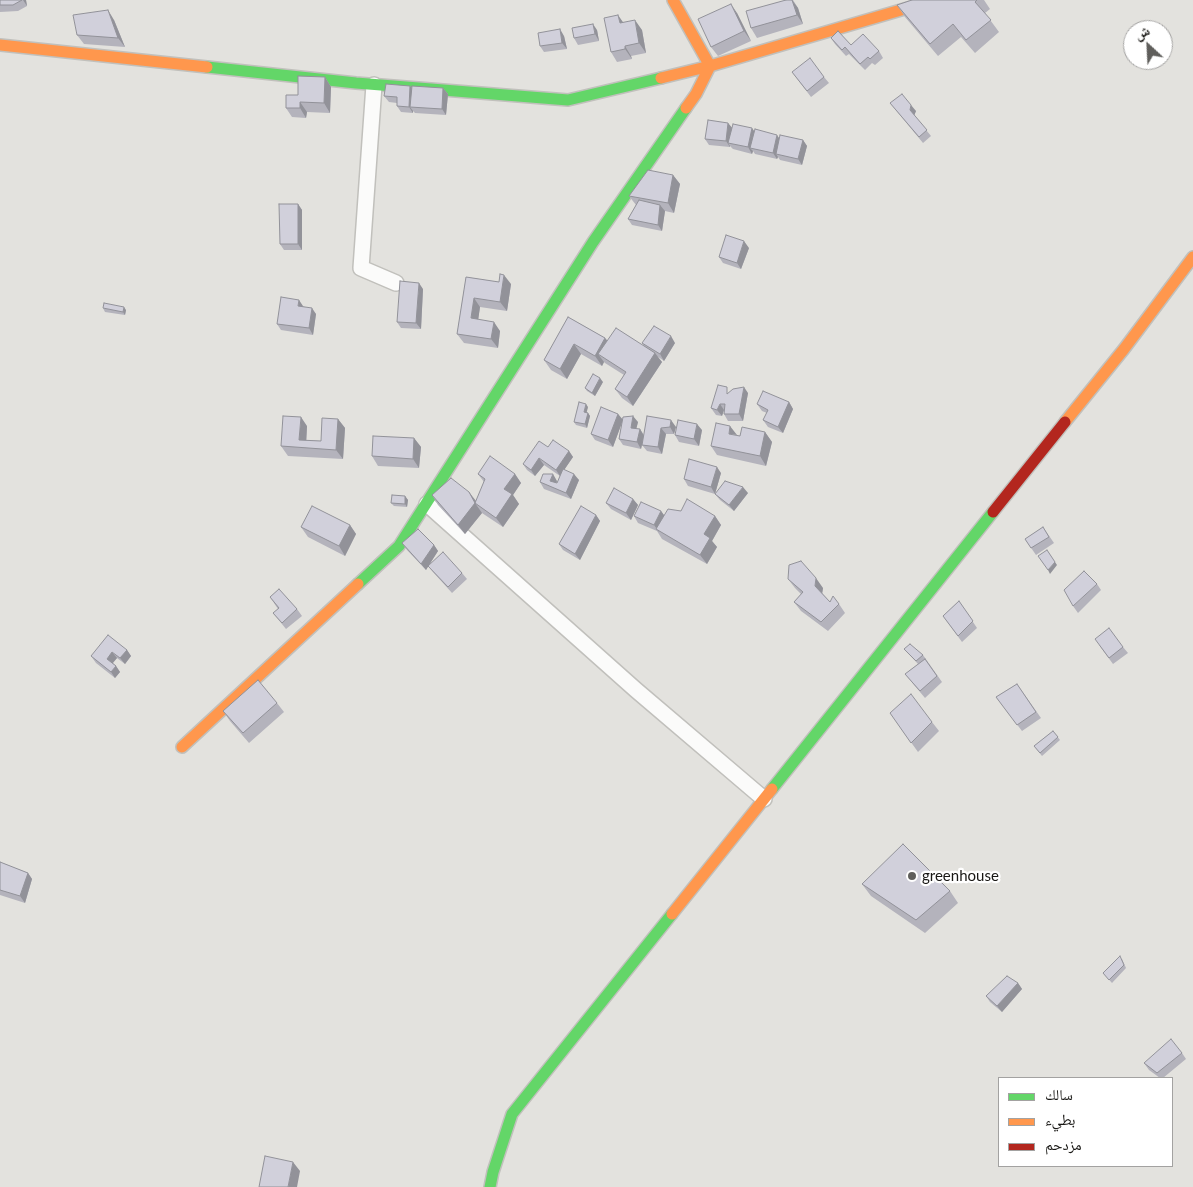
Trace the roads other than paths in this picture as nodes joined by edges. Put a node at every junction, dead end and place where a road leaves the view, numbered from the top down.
1 (672, 0) edge
2 (935, 0) edge
3 (0, 45) edge
4 (710, 66) junction
5 (374, 85) junction
6 (1193, 257) edge
7 (396, 283) dead end
8 (427, 504) junction
9 (182, 747) dead end
10 (764, 799) junction
11 (490, 1187) edge

1 - 4 street
2 - 4 street
3 - 5 street
4 - 5 street
4 - 8 street
5 - 7 street
6 - 10 street
8 - 9 street
8 - 10 street
10 - 11 street

